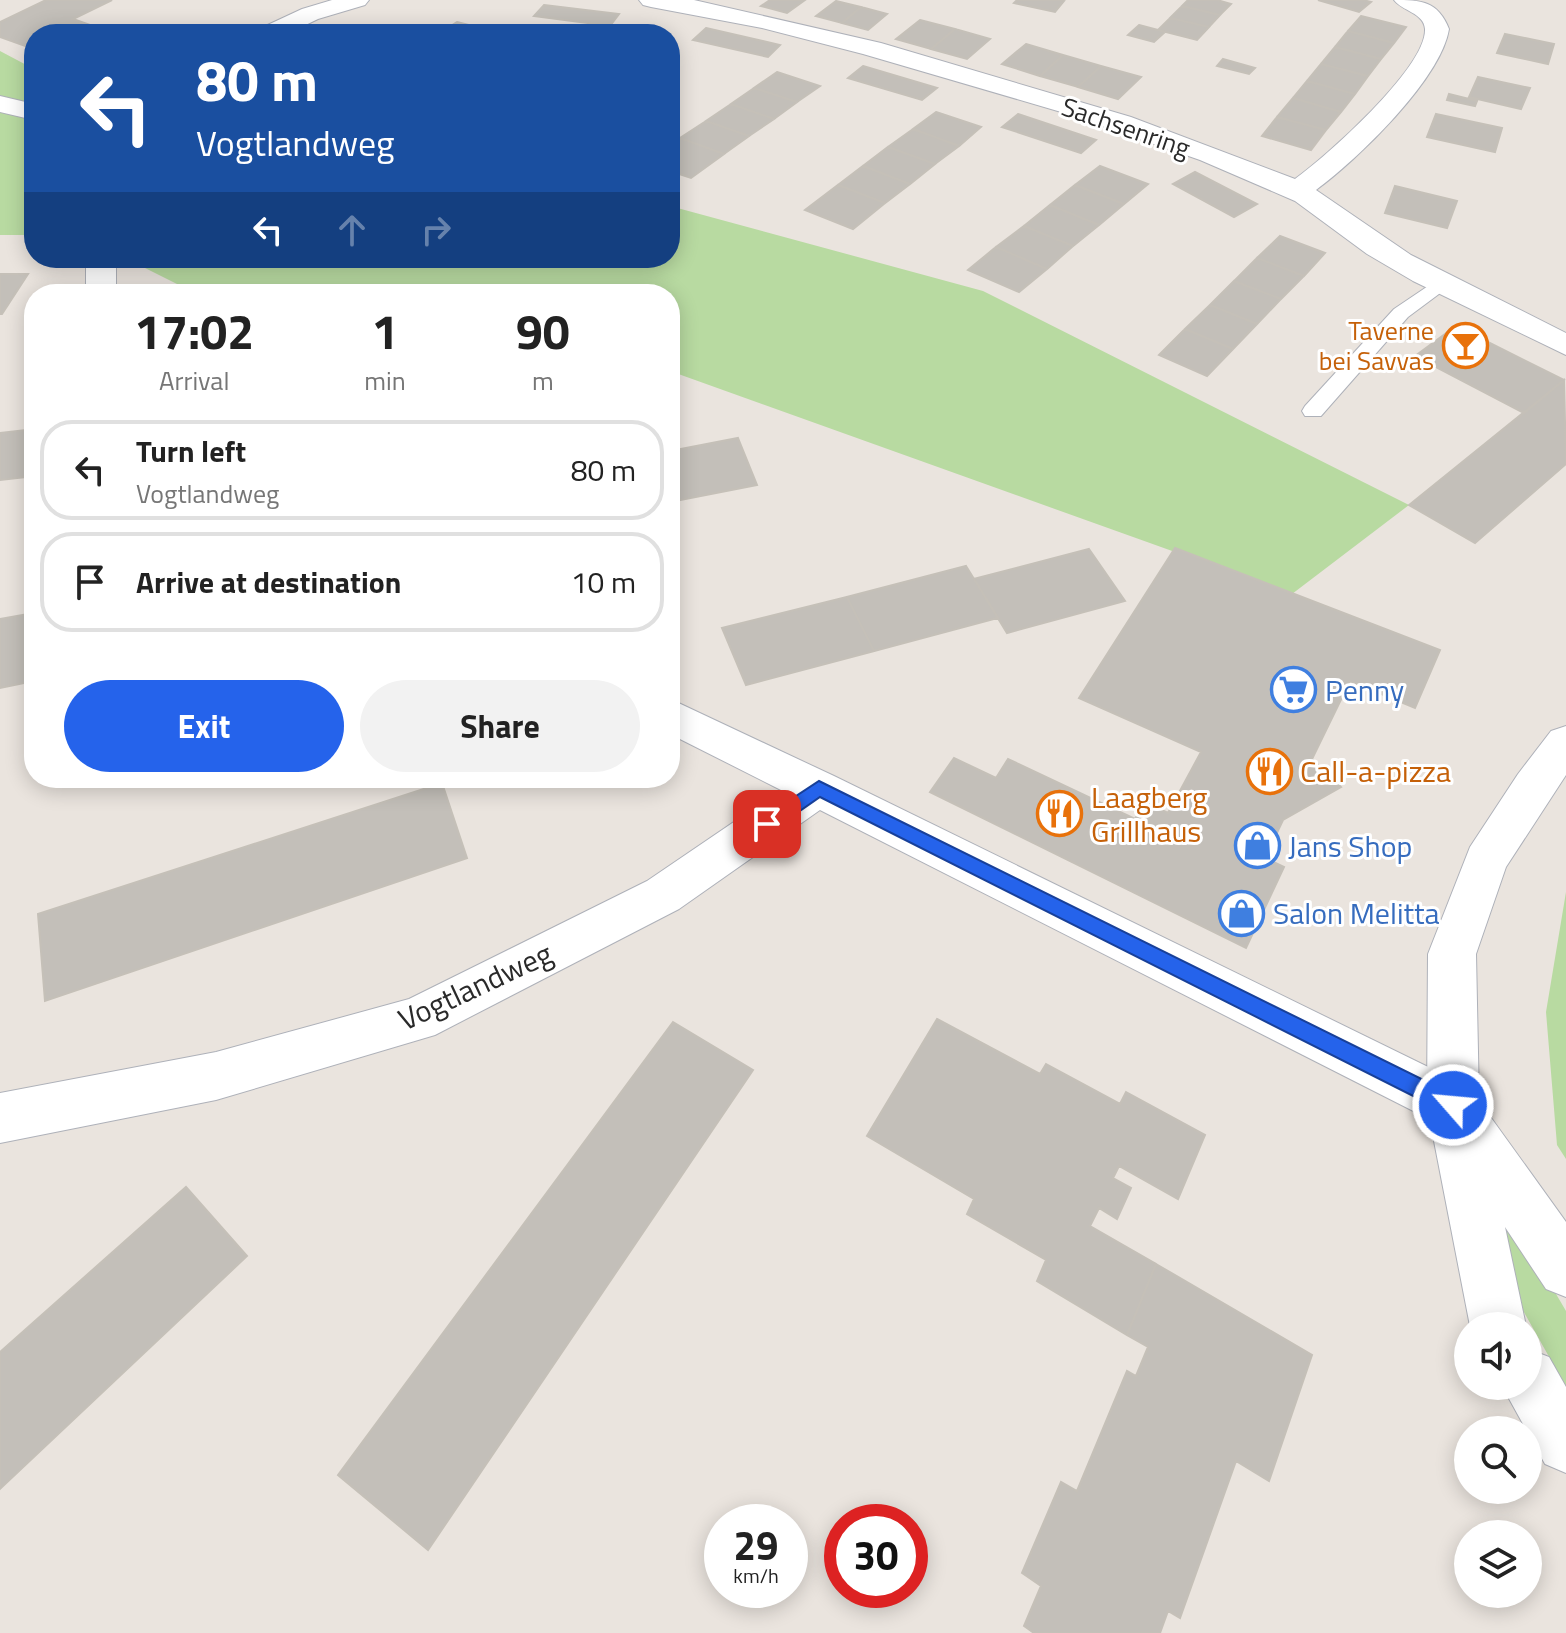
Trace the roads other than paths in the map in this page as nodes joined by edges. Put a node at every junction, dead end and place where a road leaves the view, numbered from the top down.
1 (357, 0) edge
2 (651, 0) edge
3 (1406, 0) edge
4 (289, 24) edge
5 (0, 104) edge
6 (24, 110) edge
7 (1296, 191) junction
8 (1440, 284) junction
9 (1566, 345) edge
10 (1313, 411) dead end
11 (680, 720) edge
12 (1566, 743) edge
13 (819, 788) junction
14 (1453, 1105) junction
15 (0, 1118) edge
16 (1566, 1269) edge
17 (1495, 1312) edge
18 (1541, 1400) edge
19 (1566, 1443) edge

1 - 4 street
2 - 7 street, Sachsenring
3 - 7 street
5 - 6 street
7 - 8 street, Sachsenring
8 - 9 street, Sachsenring
8 - 10 lane
11 - 13 street
12 - 14 street
13 - 14 street
13 - 15 street, Vogtlandweg
14 - 16 street
14 - 17 street
18 - 19 street

